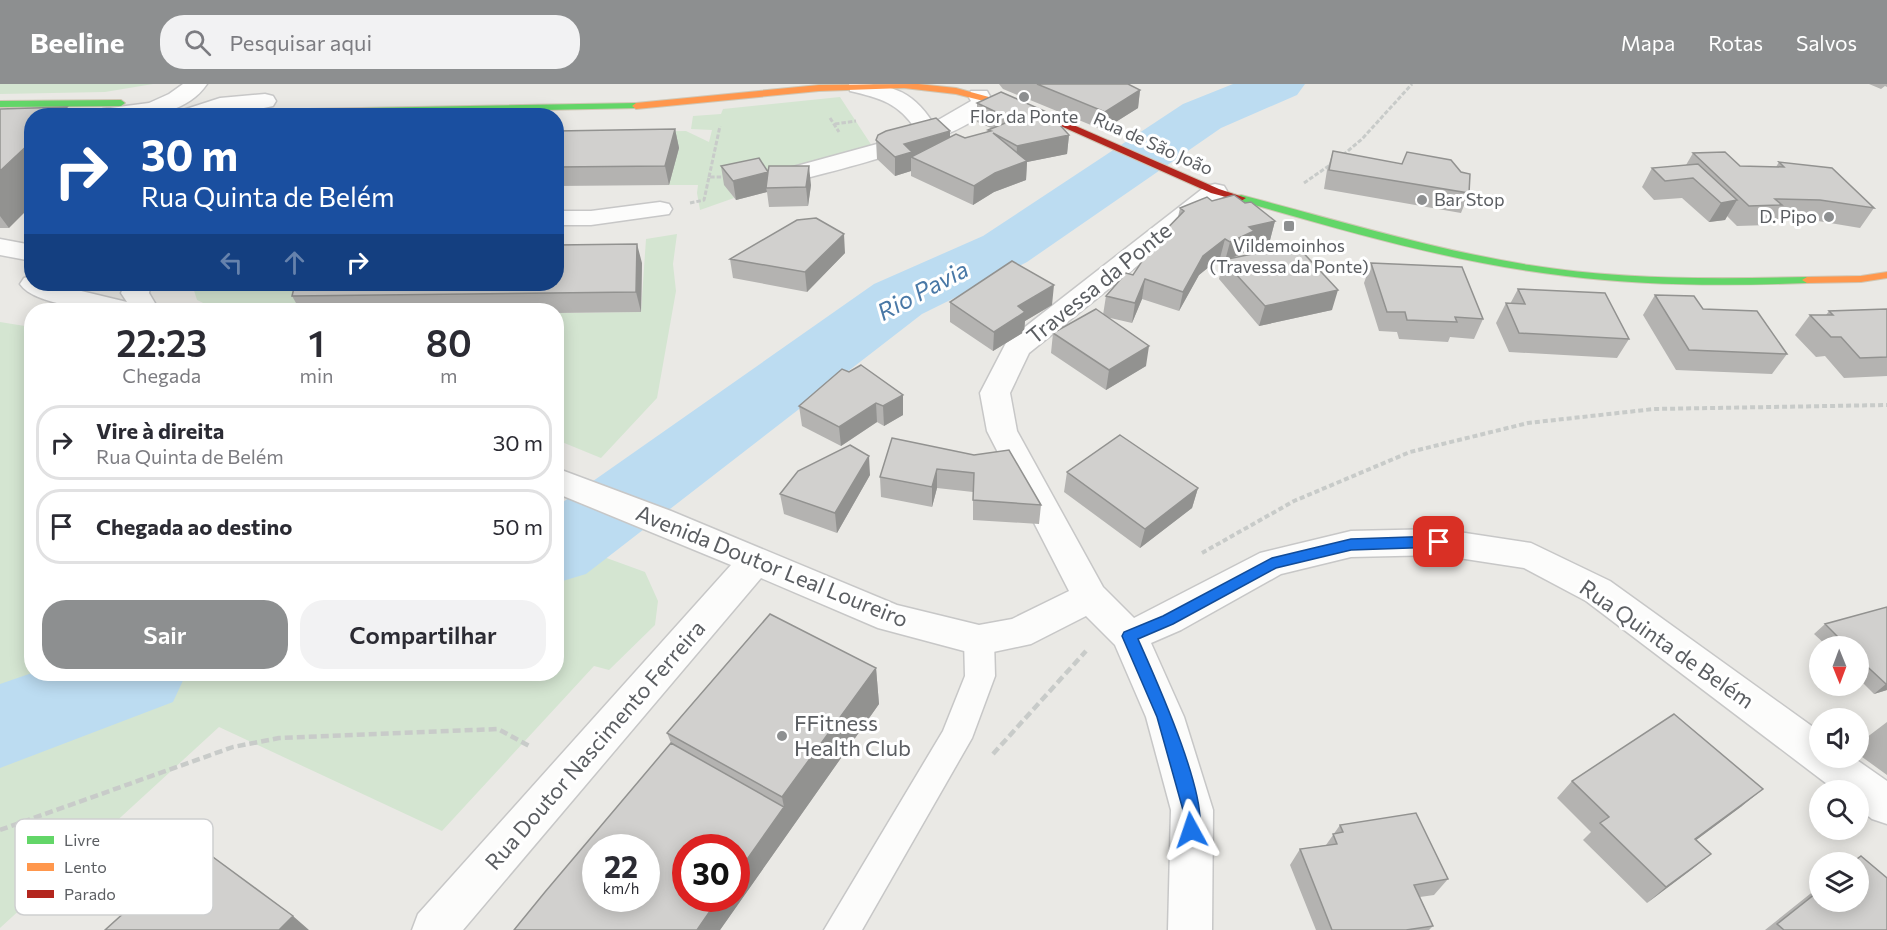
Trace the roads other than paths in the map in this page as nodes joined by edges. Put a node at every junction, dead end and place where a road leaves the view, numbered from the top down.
1 (761, 84) edge
2 (851, 85) edge
3 (976, 94) edge
4 (190, 101) edge
5 (0, 104) edge
6 (912, 106) junction
7 (56, 108) edge
8 (126, 108) edge
9 (241, 108) edge
10 (306, 108) edge
11 (438, 108) edge
12 (24, 116) edge
13 (0, 117) edge
14 (928, 132) junction
15 (779, 178) edge
16 (1205, 187) junction
17 (660, 209) road end
18 (564, 218) edge
19 (0, 247) edge
20 (24, 252) edge
21 (1887, 275) edge
22 (52, 291) edge
23 (66, 291) edge
24 (60, 292) junction
25 (100, 303) edge
26 (564, 483) edge
27 (756, 560) junction
28 (1090, 597) junction
29 (1129, 636) junction
30 (979, 640) junction
31 (1809, 747) edge
32 (1837, 768) edge
33 (1887, 805) edge
34 (434, 930) edge
35 (842, 930) edge
36 (1190, 930) edge

1 - 10 main road
2 - 3 main road, Rua de São João
2 - 6 street
2 - 11 main road, Rua de São João
3 - 6 street
3 - 14 street
3 - 16 main road, Rua de São João
4 - 8 street
4 - 9 street
5 - 7 main road
6 - 14 street
12 - 13 main road
14 - 15 street
16 - 21 main road, Rua de São João
16 - 28 street, Travessa da Ponte
17 - 18 street
19 - 20 street
22 - 24 street
23 - 24 street
24 - 25 street
26 - 27 street, Avenida Doutor Leal Loureiro
27 - 30 street, Avenida Doutor Leal Loureiro
27 - 34 street, Rua Doutor Nascimento Ferreira
28 - 29 street, Travessa da Ponte
28 - 30 street, Avenida Doutor Leal Loureiro
29 - 31 street, Rua Quinta de Belém
29 - 36 street
30 - 35 lane
32 - 33 street

